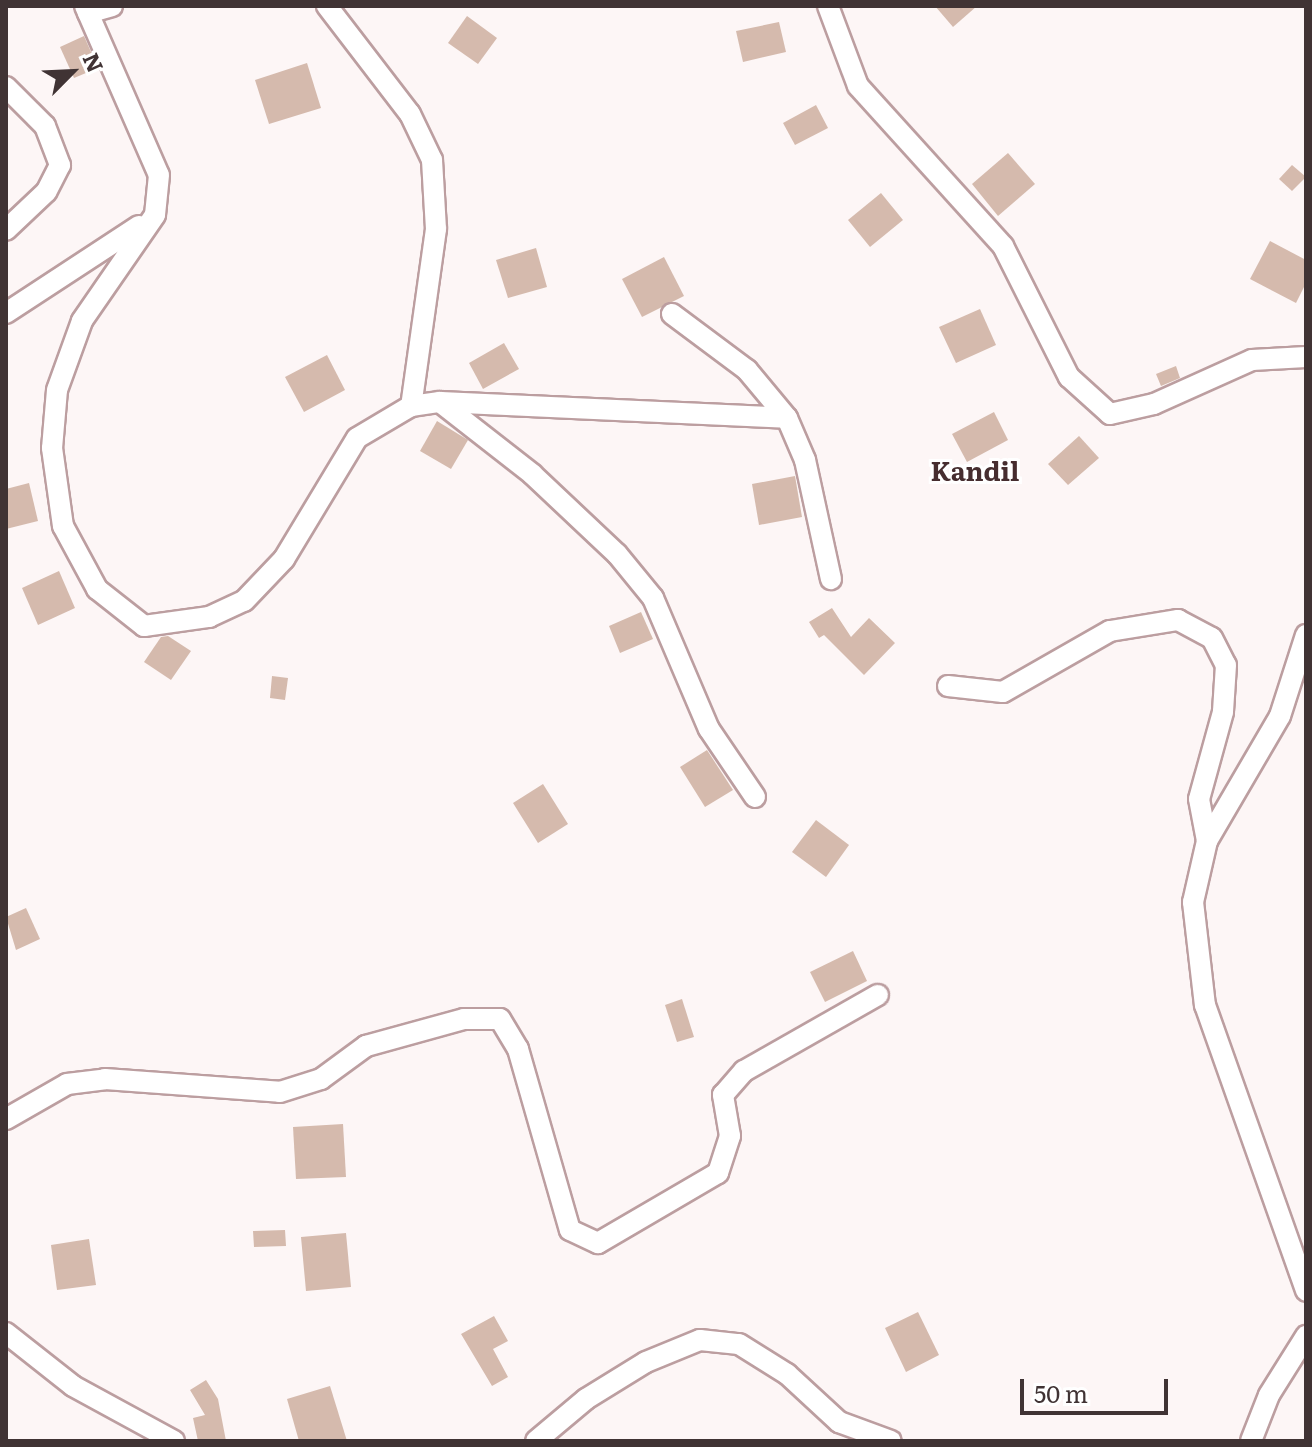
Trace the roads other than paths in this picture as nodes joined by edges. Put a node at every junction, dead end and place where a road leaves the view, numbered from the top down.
1 (112, 6) edge
2 (327, 6) edge
3 (828, 6) edge
4 (87, 9) edge
5 (6, 87) edge
6 (155, 215) junction
7 (6, 230) edge
8 (6, 313) edge
9 (672, 314) dead end
10 (1306, 357) edge
11 (440, 402) junction
12 (411, 406) junction
13 (787, 418) junction
14 (831, 579) dead end
15 (1306, 635) edge
16 (948, 686) dead end
17 (755, 797) dead end
18 (1207, 841) junction
19 (878, 995) dead end
20 (6, 1119) edge
21 (1299, 1250) edge
22 (1306, 1291) edge
23 (6, 1333) edge
24 (1306, 1336) edge
25 (174, 1441) edge
26 (536, 1441) edge
27 (891, 1441) edge
28 (1251, 1441) edge

1 - 4 street
2 - 12 street
3 - 10 street
4 - 6 street
5 - 7 street
6 - 8 street
6 - 12 street
9 - 13 street
11 - 12 street
11 - 13 street
11 - 17 street
13 - 14 street
15 - 18 street
16 - 18 street
18 - 21 street
19 - 20 street
21 - 22 street
23 - 25 street
24 - 28 street
26 - 27 street

